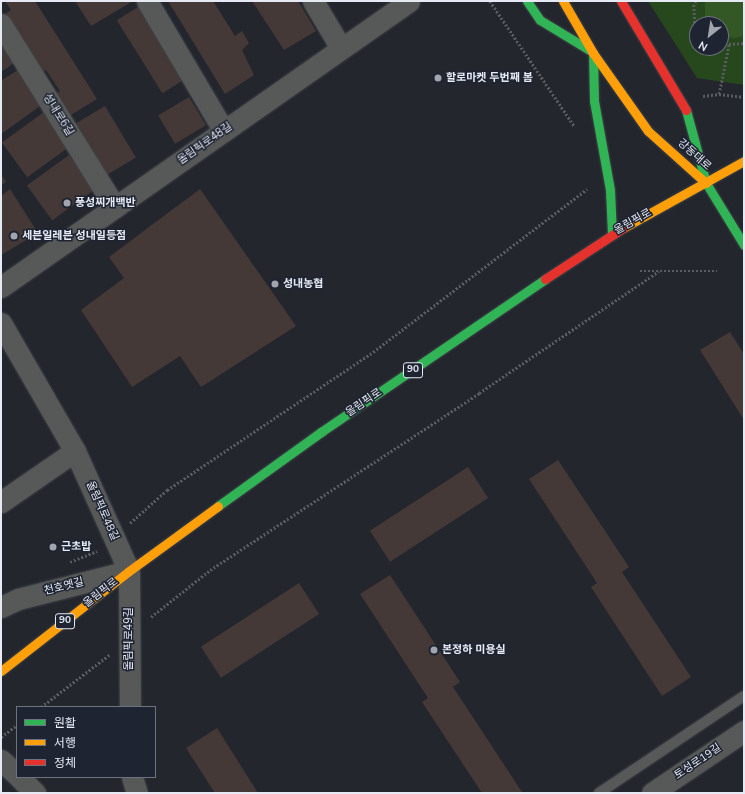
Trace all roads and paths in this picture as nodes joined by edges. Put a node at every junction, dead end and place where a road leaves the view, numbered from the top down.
1 (147, 1) edge
2 (313, 1) edge
3 (409, 1) edge
4 (490, 1) edge
5 (527, 1) edge
6 (562, 1) edge
7 (621, 1) edge
8 (696, 1) edge
9 (696, 16) edge
10 (1, 24) edge
11 (744, 43) edge
12 (729, 44) edge
13 (341, 48) junction
14 (593, 53) junction
15 (727, 56) edge
16 (719, 94) junction
17 (702, 96) dead end
18 (744, 97) edge
19 (224, 130) junction
20 (579, 133) dead end
21 (744, 161) edge
22 (706, 183) junction
23 (593, 185) dead end
24 (115, 207) junction
25 (612, 234) junction
26 (744, 245) edge
27 (640, 271) dead end
28 (659, 271) junction
29 (717, 271) dead end
30 (1, 288) edge
31 (4, 336) edge
32 (75, 451) junction
33 (1, 502) edge
34 (114, 537) junction
35 (67, 563) dead end
36 (129, 571) junction
37 (1, 606) edge
38 (129, 635) junction
39 (1, 671) edge
40 (744, 696) edge
41 (42, 706) edge
42 (130, 706) edge
43 (16, 726) edge
44 (744, 731) edge
45 (1, 737) edge
46 (1, 760) edge
47 (16, 774) edge
48 (20, 778) edge
49 (132, 778) edge
50 (36, 793) edge
51 (137, 793) edge
52 (599, 793) edge
53 (652, 793) edge

1 - 19 street
2 - 13 street
3 - 13 street, 올림픽로48길
4 - 20 path
5 - 14 main road
6 - 14 main road, 강동대로
7 - 22 main road, 강동대로
8 - 9 path
10 - 24 street, 성내로6길
11 - 12 path
13 - 19 street, 올림픽로48길
14 - 22 main road, 강동대로
14 - 25 main road
15 - 16 path
16 - 17 path
16 - 18 path
19 - 24 street, 올림픽로48길
21 - 22 main road, 올림픽로 / 90
22 - 25 main road, 올림픽로 / 90
22 - 26 main road
23 - 34 path
24 - 30 street, 올림픽로48길
25 - 36 main road, 올림픽로 / 90
27 - 28 path
28 - 29 path
28 - 38 path
31 - 32 street, 올림픽로48길
32 - 33 street
32 - 34 street, 올림픽로48길
34 - 35 path
34 - 36 street, 올림픽로48길
36 - 37 street, 천호옛길
36 - 38 street, 올림픽로49길
36 - 39 main road, 올림픽로 / 90
38 - 41 path
38 - 42 street, 올림픽로49길
40 - 52 lane
43 - 45 path
44 - 53 street, 토성로19길
46 - 47 street
48 - 50 street
49 - 51 street

